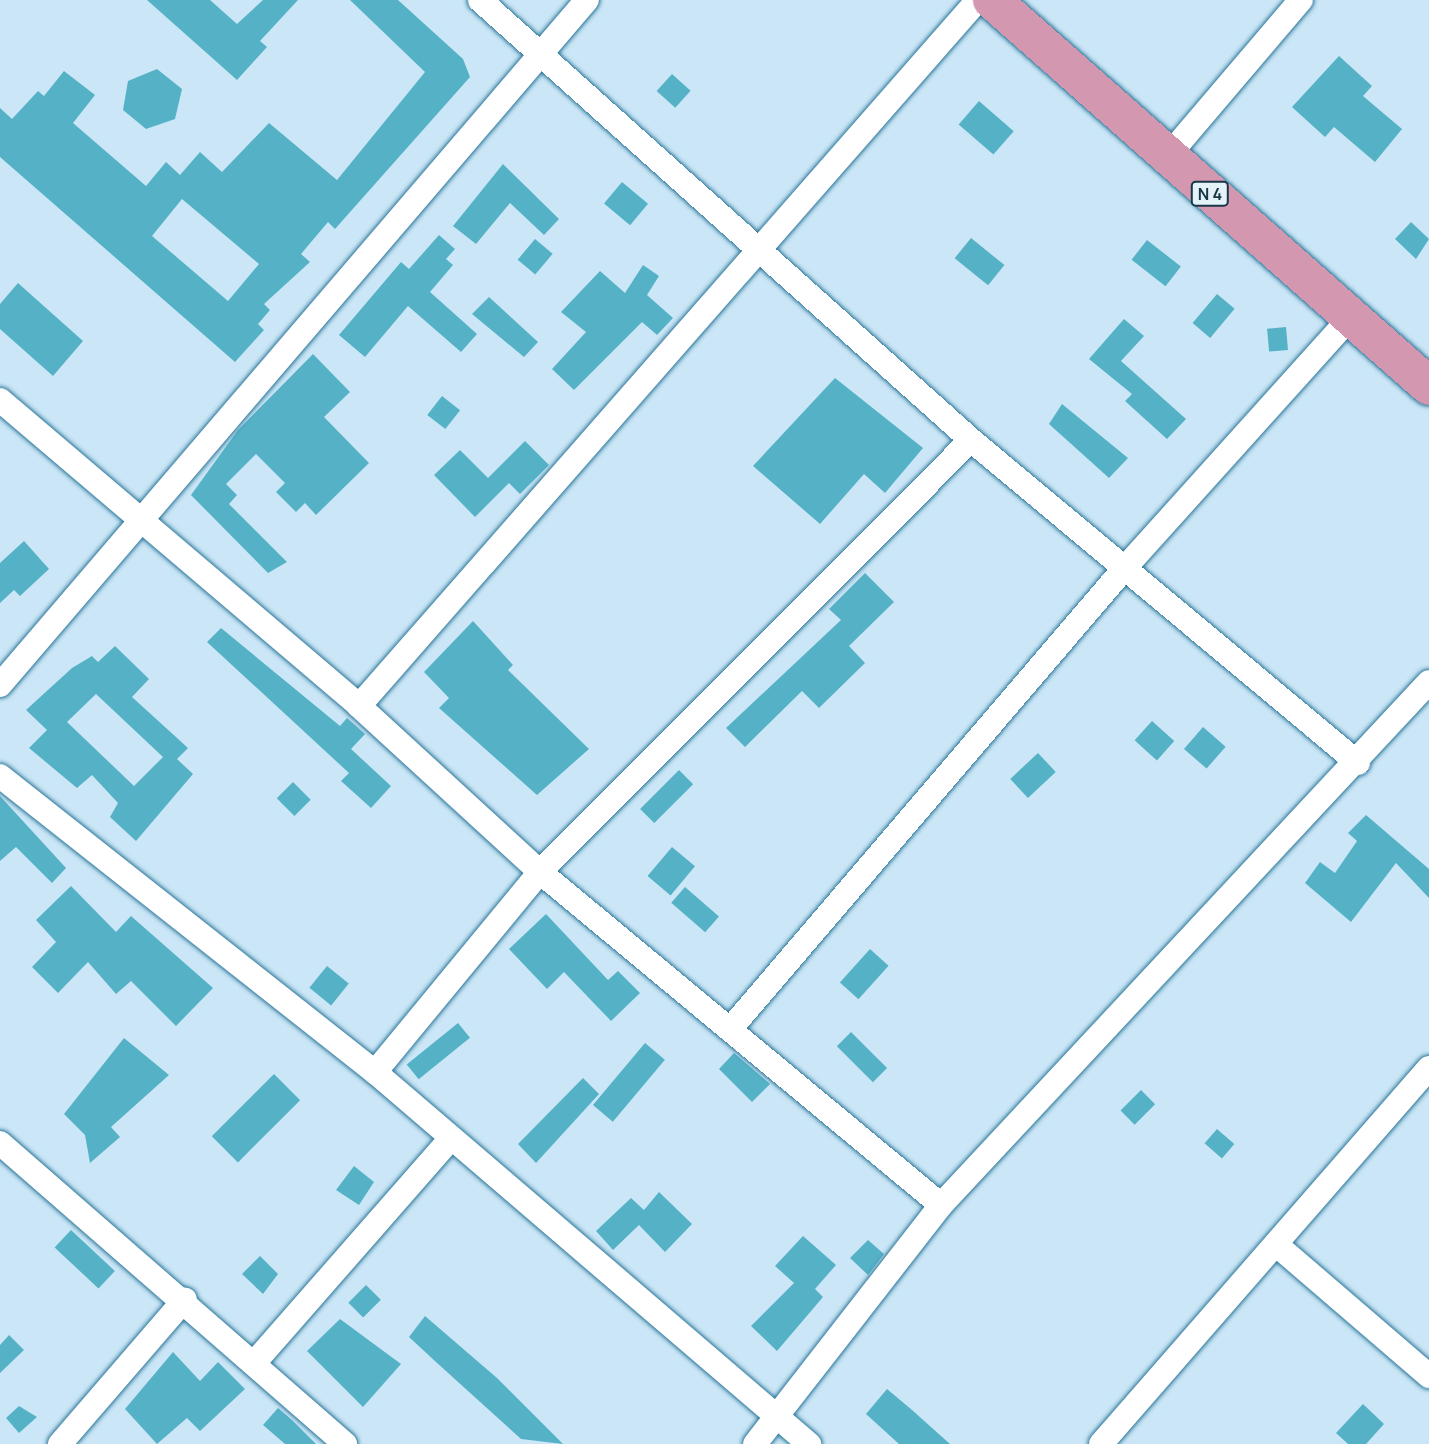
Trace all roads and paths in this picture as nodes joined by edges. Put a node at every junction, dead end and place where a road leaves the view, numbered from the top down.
1 (480, 0) edge
2 (587, 0) edge
3 (978, 0) edge
4 (992, 0) edge
5 (1301, 0) edge
6 (542, 53) junction
7 (1167, 156) junction
8 (762, 249) junction
9 (1349, 319) junction
10 (1429, 386) edge
11 (0, 400) edge
12 (971, 440) junction
13 (142, 517) junction
14 (1122, 571) junction
15 (1429, 682) edge
16 (0, 685) edge
17 (359, 706) junction
18 (1358, 763) junction
19 (0, 776) edge
20 (540, 872) junction
21 (733, 1027) junction
22 (1429, 1068) edge
23 (375, 1072) junction
24 (451, 1138) junction
25 (0, 1143) edge
26 (941, 1205) junction
27 (1279, 1247) junction
28 (185, 1299) junction
29 (255, 1362) junction
30 (1429, 1376) edge
31 (778, 1417) junction
32 (60, 1444) edge
33 (345, 1444) edge
34 (755, 1444) edge
35 (809, 1444) edge
36 (1101, 1444) edge

1 - 6 street
2 - 6 street
3 - 8 street
4 - 7 highway, N 4
5 - 7 street
6 - 8 street
6 - 13 street
7 - 9 highway, N 4
8 - 12 street
8 - 17 street
9 - 10 highway, N 4
9 - 14 street
11 - 13 street
12 - 14 street
12 - 20 street
13 - 16 street
13 - 17 street
14 - 18 street
14 - 21 street
15 - 18 street
17 - 20 street
18 - 26 street
19 - 23 street
20 - 21 street
20 - 23 street
21 - 26 street
22 - 27 street
23 - 24 street
24 - 29 street
24 - 31 street
25 - 28 street
26 - 31 street
27 - 30 street
27 - 36 street
28 - 29 street
28 - 32 street
29 - 33 street
31 - 34 street
31 - 35 street

